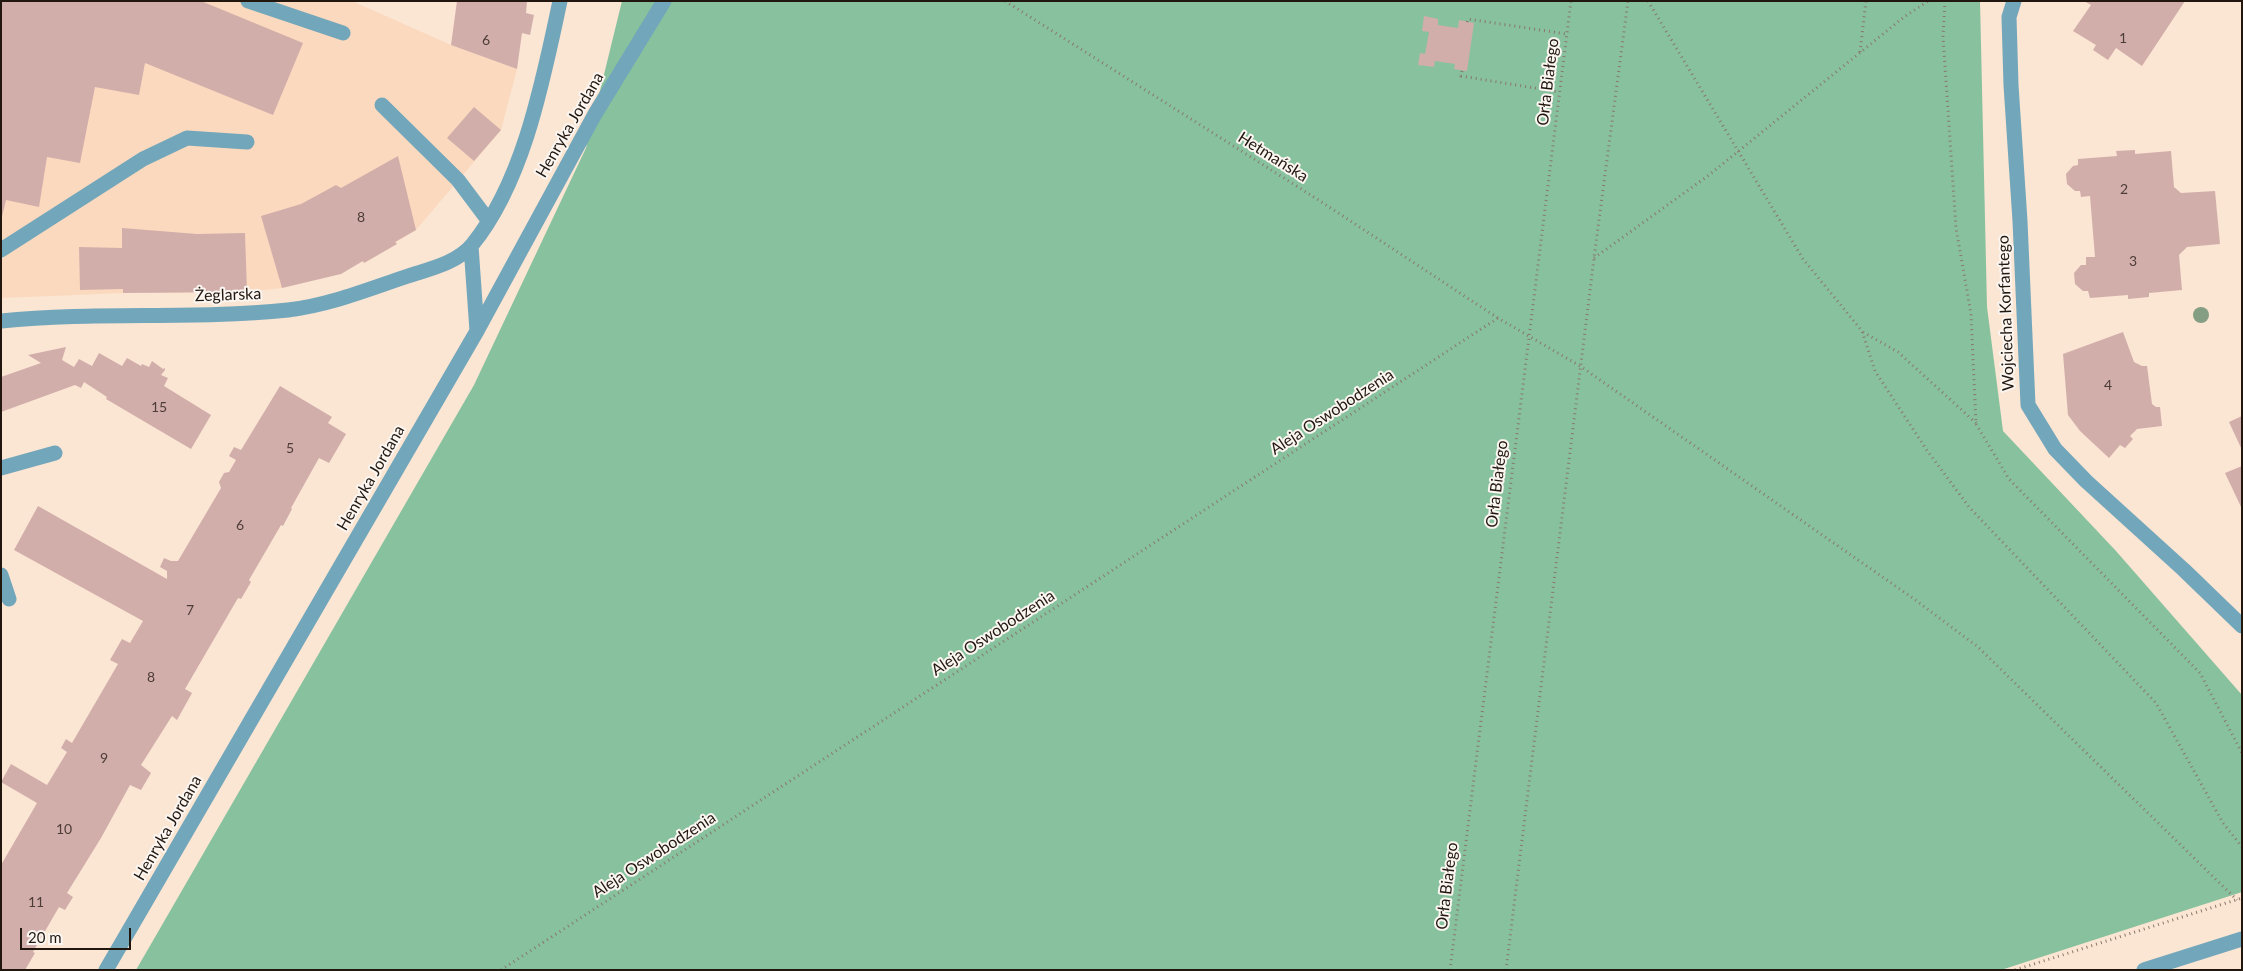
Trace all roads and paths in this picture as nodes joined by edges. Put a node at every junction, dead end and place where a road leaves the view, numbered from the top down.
1 (248, 1) edge
2 (560, 1) edge
3 (664, 1) edge
4 (1005, 1) edge
5 (1571, 1) edge
6 (1628, 1) edge
7 (1648, 1) edge
8 (1866, 1) edge
9 (1928, 1) edge
10 (2014, 1) edge
11 (1467, 22) dead end
12 (343, 32) dead end
13 (1567, 34) junction
14 (1860, 52) junction
15 (1462, 71) dead end
16 (1559, 92) junction
17 (382, 105) dead end
18 (247, 142) dead end
19 (1738, 151) junction
20 (488, 220) junction
21 (471, 246) junction
22 (1, 250) edge
23 (1594, 258) junction
24 (1498, 318) junction
25 (1, 321) edge
26 (477, 331) junction
27 (1862, 331) junction
28 (1528, 334) junction
29 (1580, 366) junction
30 (1976, 424) dead end
31 (55, 453) dead end
32 (1, 468) edge
33 (1, 574) edge
34 (9, 599) dead end
35 (2242, 626) edge
36 (2242, 847) edge
37 (2242, 898) edge
38 (2237, 900) junction
39 (2242, 939) edge
40 (106, 970) edge
41 (501, 970) edge
42 (1450, 970) edge
43 (1506, 970) edge
44 (2015, 970) edge
45 (2144, 970) edge

1 - 12 street
2 - 20 street
3 - 26 street, Henryka Jordana
4 - 24 path, Hetmańska
5 - 13 path, Orła Białego
6 - 23 path
7 - 19 path
8 - 14 path
9 - 14 path
10 - 35 street, Wojciecha Korfantego
11 - 13 path
13 - 16 path, Orła Białego
14 - 19 path
15 - 16 path
16 - 28 path, Orła Białego
17 - 20 street
18 - 22 street
19 - 23 path
19 - 27 path
20 - 21 street
21 - 25 street, Żeglarska
21 - 26 street
23 - 29 path
24 - 28 path, Hetmańska
24 - 41 path, Aleja Oswobodzenia
26 - 40 street, Henryka Jordana
27 - 30 path
27 - 36 path
28 - 29 path, Hetmańska
28 - 42 path, Orła Białego
29 - 38 path, Hetmańska
29 - 43 path
31 - 32 street
33 - 34 street
37 - 38 path
38 - 44 path
39 - 45 street

